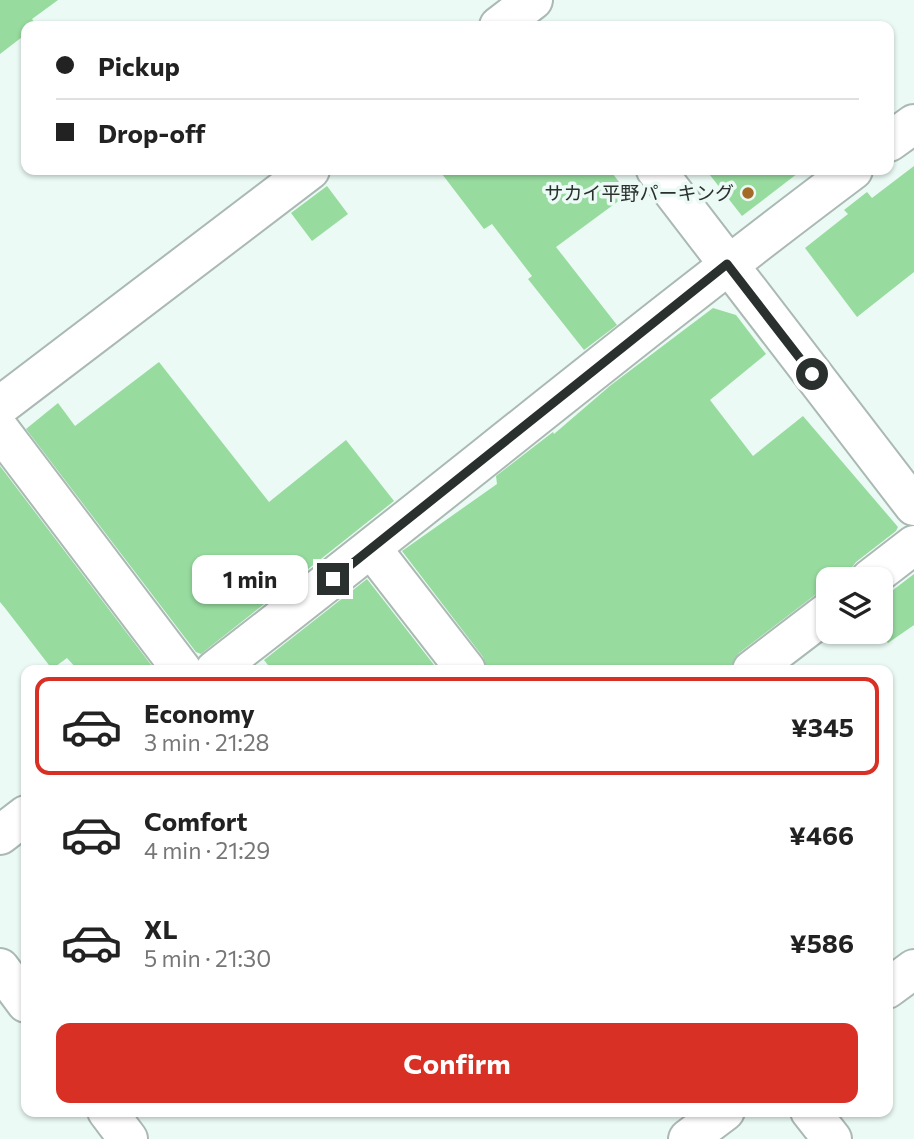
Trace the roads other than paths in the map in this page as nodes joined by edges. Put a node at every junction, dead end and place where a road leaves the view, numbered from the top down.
1 (535, 7) edge
2 (508, 21) edge
3 (914, 124) edge
4 (894, 138) edge
5 (303, 175) edge
6 (660, 175) edge
7 (846, 175) edge
8 (727, 264) junction
9 (0, 406) edge
10 (0, 430) edge
11 (914, 506) edge
12 (914, 545) edge
13 (372, 549) junction
14 (886, 567) edge
15 (816, 621) edge
16 (178, 665) edge
17 (221, 665) edge
18 (462, 665) edge
19 (759, 665) edge
20 (21, 819) edge
21 (0, 835) edge
22 (0, 968) edge
23 (914, 969) edge
24 (893, 985) edge
25 (21, 996) edge
26 (717, 1117) edge
27 (815, 1117) edge
28 (688, 1139) edge
29 (832, 1139) edge

1 - 2 street
3 - 4 street
5 - 9 street
6 - 8 street
7 - 8 street
8 - 11 street
8 - 13 street
10 - 16 street
12 - 14 street
13 - 17 street
13 - 18 street
15 - 19 street
20 - 21 street
22 - 25 street
23 - 24 street
26 - 28 street
27 - 29 street

